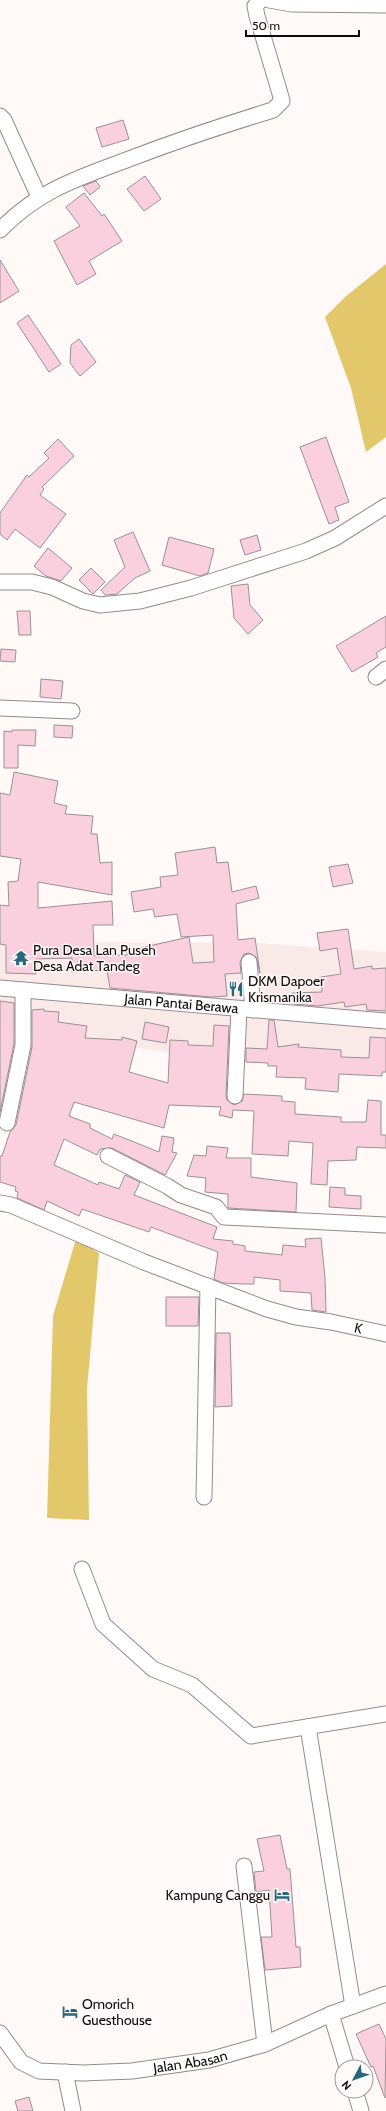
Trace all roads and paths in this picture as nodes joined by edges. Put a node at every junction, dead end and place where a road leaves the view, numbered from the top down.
1 (261, 0) edge
2 (269, 0) edge
3 (386, 5) edge
4 (0, 116) edge
5 (39, 197) junction
6 (0, 230) edge
7 (386, 506) edge
8 (0, 582) edge
9 (0, 708) edge
10 (72, 711) dead end
11 (250, 962) dead end
12 (0, 988) edge
13 (23, 990) junction
14 (246, 1010) junction
15 (386, 1020) edge
16 (235, 1096) dead end
17 (7, 1123) dead end
18 (108, 1156) dead end
19 (0, 1203) edge
20 (386, 1225) edge
21 (208, 1286) junction
22 (386, 1334) edge
23 (204, 1497) dead end
24 (82, 1569) dead end
25 (386, 1714) edge
26 (308, 1727) junction
27 (244, 1866) dead end
28 (386, 1994) edge
29 (353, 2006) junction
30 (331, 2014) junction
31 (0, 2033) edge
32 (265, 2044) junction
33 (345, 2059) edge
34 (65, 2072) junction
35 (357, 2099) edge
36 (73, 2111) edge
37 (361, 2111) edge

1 - 5 street
2 - 3 street
4 - 5 street
5 - 6 street
7 - 8 street
9 - 10 street
11 - 14 street
12 - 13 street, Jalan Pantai Berawa
13 - 14 street, Jalan Pantai Berawa
13 - 17 street
14 - 15 street, Jalan Pantai Berawa
14 - 16 street
18 - 20 street
19 - 21 street, K
21 - 22 street, K
21 - 23 street
24 - 26 street
25 - 26 street
26 - 29 street
27 - 32 street
28 - 29 street, Jalan Abasan
29 - 30 street, Jalan Abasan
30 - 32 street, Jalan Abasan
30 - 33 street
31 - 34 street, Jalan Abasan
32 - 34 street, Jalan Abasan
34 - 36 street
35 - 37 street

